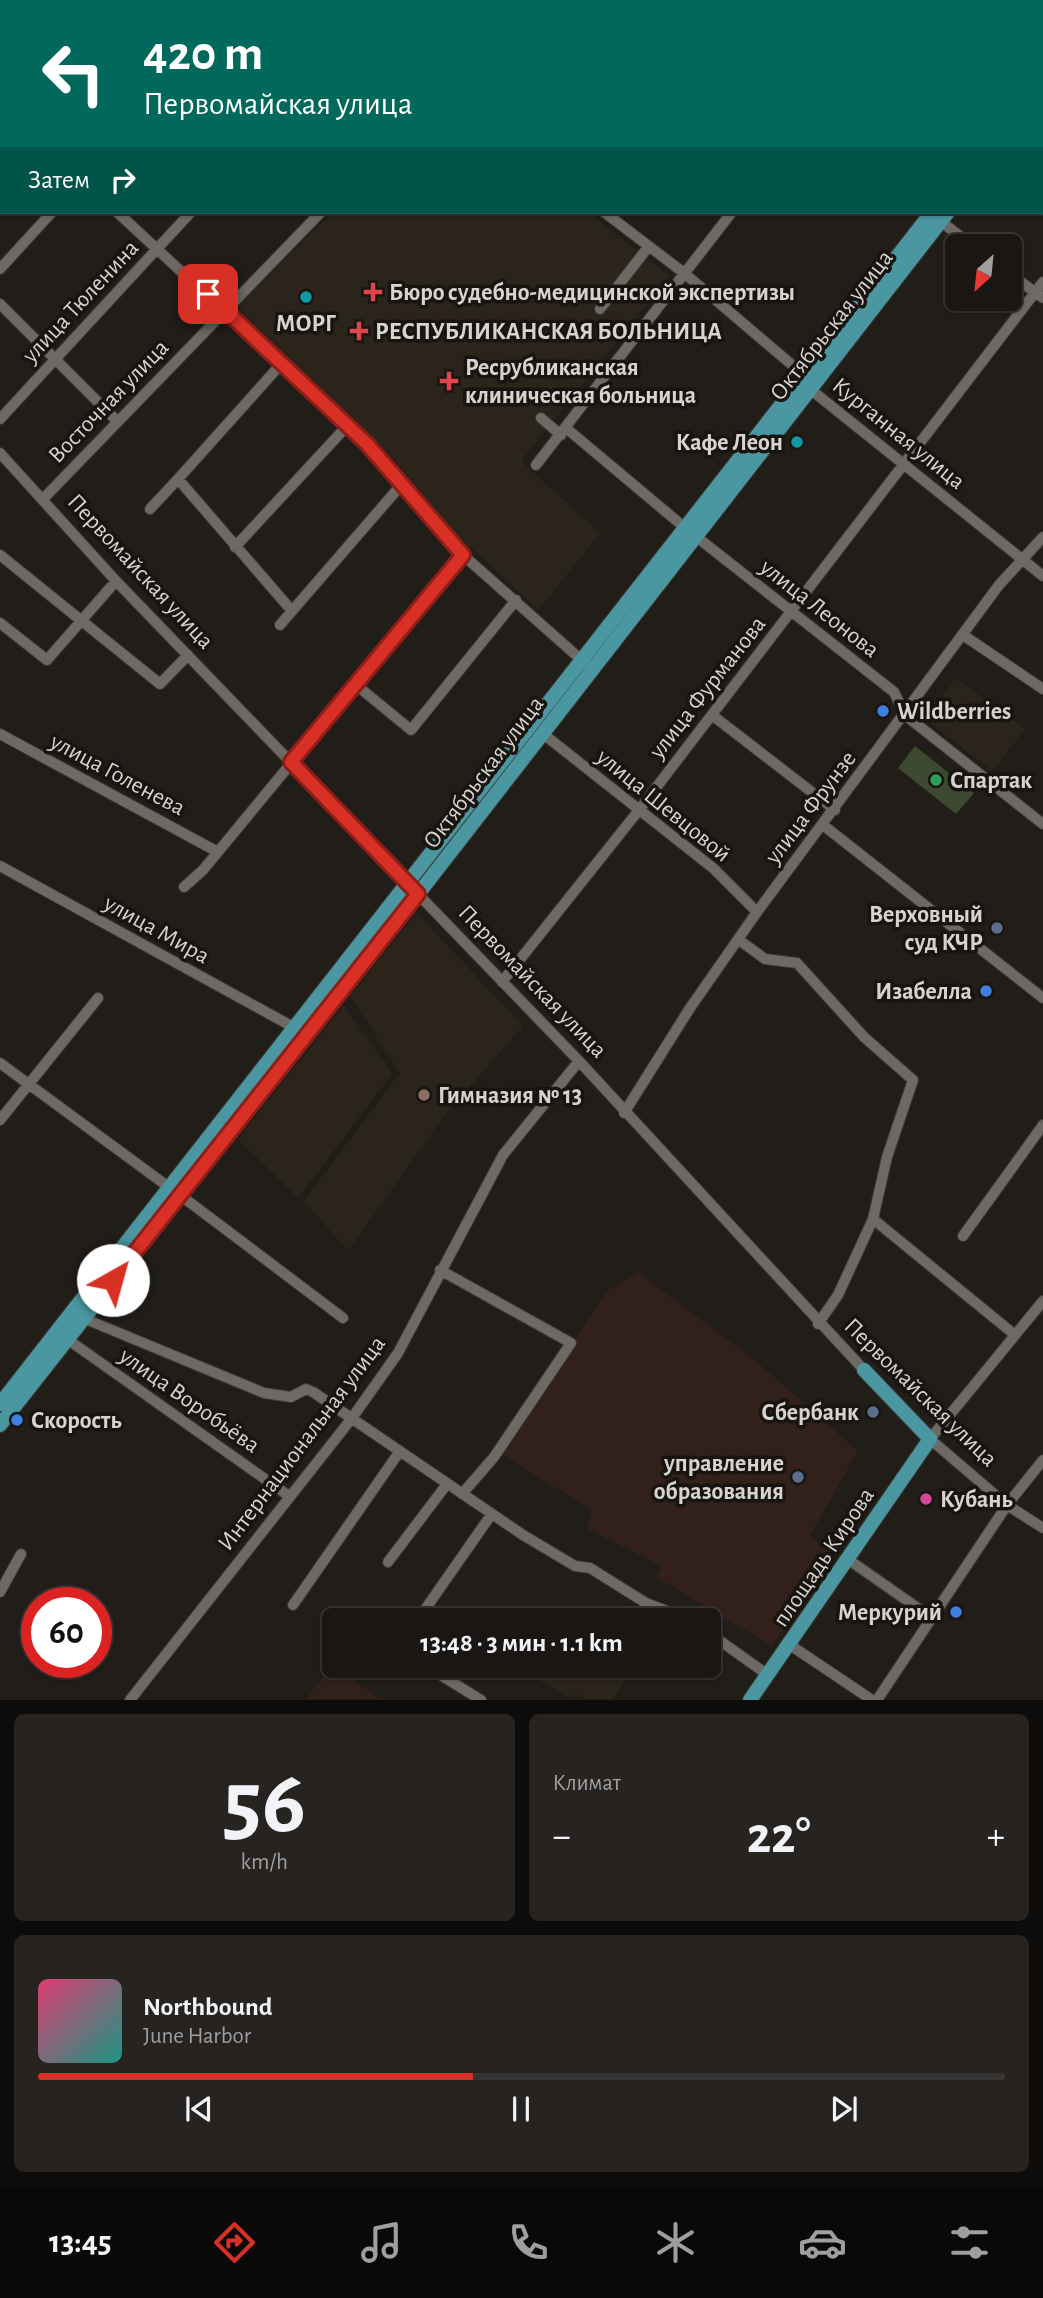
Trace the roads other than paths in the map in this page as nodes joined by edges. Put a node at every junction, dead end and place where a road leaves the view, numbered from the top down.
1 (50, 214) edge
2 (119, 214) edge
3 (189, 214) edge
4 (319, 214) edge
5 (607, 214) edge
6 (730, 214) edge
7 (937, 215) edge
8 (959, 234) edge
9 (649, 246) junction
10 (158, 248) junction
11 (0, 269) edge
12 (684, 273) junction
13 (1043, 282) edge
14 (1022, 283) edge
15 (1039, 295) edge
16 (0, 304) edge
17 (225, 309) junction
18 (600, 309) dead end
19 (53, 360) junction
20 (282, 363) junction
21 (808, 382) junction
22 (541, 418) dead end
23 (0, 419) edge
24 (117, 421) junction
25 (347, 426) junction
26 (563, 431) junction
27 (0, 453) edge
28 (536, 465) dead end
29 (902, 465) junction
30 (178, 479) junction
31 (402, 484) junction
32 (43, 499) junction
33 (150, 509) dead end
34 (689, 531) junction
35 (1043, 537) edge
36 (235, 547) junction
37 (0, 555) edge
38 (463, 555) junction
39 (1023, 559) junction
40 (1043, 576) edge
41 (116, 581) junction
42 (516, 600) junction
43 (292, 611) junction
44 (791, 612) junction
45 (81, 621) junction
46 (0, 623) edge
47 (280, 625) dead end
48 (963, 635) junction
49 (188, 655) junction
50 (586, 663) junction
51 (355, 684) junction
52 (1043, 689) edge
53 (712, 715) junction
54 (905, 715) junction
55 (542, 733) junction
56 (0, 734) edge
57 (291, 762) junction
58 (639, 810) junction
59 (835, 810) junction
60 (1043, 824) edge
61 (823, 825) junction
62 (216, 851) junction
63 (0, 866) edge
64 (184, 887) dead end
65 (413, 889) junction
66 (757, 912) junction
67 (739, 940) junction
68 (502, 982) junction
69 (98, 998) dead end
70 (1043, 998) edge
71 (295, 1028) junction
72 (579, 1061) junction
73 (0, 1063) edge
74 (29, 1084) junction
75 (624, 1113) junction
76 (0, 1120) edge
77 (1043, 1125) edge
78 (175, 1191) junction
79 (873, 1219) junction
80 (963, 1236) dead end
81 (440, 1270) junction
82 (1043, 1301) edge
83 (83, 1318) junction
84 (343, 1318) dead end
85 (818, 1324) junction
86 (1015, 1335) junction
87 (67, 1339) junction
88 (864, 1370) joint
89 (0, 1404) edge
90 (352, 1418) junction
91 (0, 1425) edge
92 (930, 1439) junction
93 (400, 1451) junction
94 (1043, 1460) edge
95 (447, 1484) junction
96 (462, 1494) junction
97 (289, 1496) junction
98 (1007, 1505) junction
99 (491, 1515) junction
100 (1043, 1528) edge
101 (21, 1554) dead end
102 (849, 1560) junction
103 (388, 1562) dead end
104 (0, 1592) edge
105 (293, 1605) dead end
106 (426, 1608) dead end
107 (659, 1608) edge
108 (932, 1618) junction
109 (721, 1642) edge
110 (790, 1645) junction
111 (768, 1675) junction
112 (446, 1678) edge
113 (130, 1699) edge
114 (481, 1699) edge
115 (750, 1699) edge
116 (872, 1699) edge
117 (877, 1699) edge

1 - 11 street
2 - 10 street
3 - 10 street, улица Тюленина
4 - 17 street, Восточная улица
5 - 9 street, Курганная улица
6 - 12 street
7 - 8 street
7 - 21 main road, Октябрьская улица
9 - 12 street, Курганная улица
9 - 18 street
10 - 17 street
10 - 19 street, улица Тюленина
12 - 21 street, Курганная улица
12 - 26 street
13 - 15 street, улица Фурманова
14 - 15 street
15 - 29 street, улица Фурманова
16 - 19 street
17 - 20 street
17 - 24 street, Восточная улица
19 - 23 street, улица Тюленина
19 - 24 street
20 - 25 street
20 - 30 street
21 - 29 street, Курганная улица
21 - 34 main road, Октябрьская улица
22 - 26 street, улица Леонова
24 - 32 street, Восточная улица
25 - 31 street
25 - 36 street
26 - 28 street
26 - 34 street, улица Леонова
27 - 32 street, Первомайская улица
29 - 39 street, Курганная улица
29 - 44 street, улица Фурманова
30 - 33 street
30 - 36 street
31 - 38 street
31 - 43 street
32 - 41 street, Первомайская улица
34 - 44 street, улица Леонова
34 - 50 main road, Октябрьская улица
35 - 39 street, улица Фрунзе
36 - 43 street
37 - 45 street
38 - 42 street
38 - 51 street
39 - 40 street, Курганная улица
39 - 48 street, улица Фрунзе
41 - 45 street
41 - 49 street, Первомайская улица
42 - 50 street
42 - 51 street
43 - 47 street
44 - 53 street, улица Фурманова
44 - 54 street, улица Леонова
45 - 46 street
45 - 49 street
48 - 52 street
48 - 54 street, улица Фрунзе
49 - 57 street, Первомайская улица
50 - 55 main road, Октябрьская улица
50 - 65 main road, Октябрьская улица
51 - 57 street
53 - 58 street, улица Фурманова
53 - 59 street
54 - 59 street, улица Фрунзе
54 - 60 street, улица Леонова
55 - 58 street, улица Шевцовой
55 - 65 main road, Октябрьская улица
56 - 62 street, улица Голенева
57 - 62 street
57 - 65 street, Первомайская улица
58 - 66 street, улица Шевцовой
58 - 68 street, улица Фурманова
59 - 61 street, улица Фрунзе
61 - 66 street, улица Фрунзе
61 - 70 street
62 - 64 street
63 - 71 street, улица Мира
65 - 68 street, Первомайская улица
65 - 71 main road, Октябрьская улица
65 - 78 main road, Октябрьская улица
66 - 67 street, улица Фрунзе
67 - 75 street, улица Фрунзе
67 - 79 street
68 - 72 street, Первомайская улица
69 - 74 street
71 - 78 main road, Октябрьская улица
72 - 75 street, Первомайская улица
72 - 81 street, Интернациональная улица
73 - 74 street
74 - 76 street
74 - 78 street
75 - 85 street, Первомайская улица
77 - 80 street
78 - 83 main road, Октябрьская улица
78 - 84 street
78 - 89 main road, Октябрьская улица
79 - 85 street
79 - 86 street
81 - 90 street, Интернациональная улица
81 - 96 street
82 - 86 street
83 - 87 main road, Октябрьская улица
83 - 90 street
85 - 88 street, Первомайская улица
86 - 92 street
87 - 91 main road, Октябрьская улица
87 - 97 street, улица Воробьёва
88 - 92 main road, Первомайская улица
90 - 93 street
90 - 97 street, Интернациональная улица
92 - 98 street, Первомайская улица
92 - 102 main road, площадь Кирова
93 - 95 street
93 - 105 street
94 - 98 street
95 - 96 street
95 - 103 street
96 - 99 street
97 - 113 street, Интернациональная улица
98 - 100 street, Первомайская улица
98 - 108 street
99 - 106 street
99 - 107 street
101 - 104 street
102 - 108 street
102 - 110 main road, площадь Кирова
108 - 117 street
109 - 111 street
110 - 111 main road, площадь Кирова
110 - 116 street
111 - 115 main road, площадь Кирова
112 - 114 street

